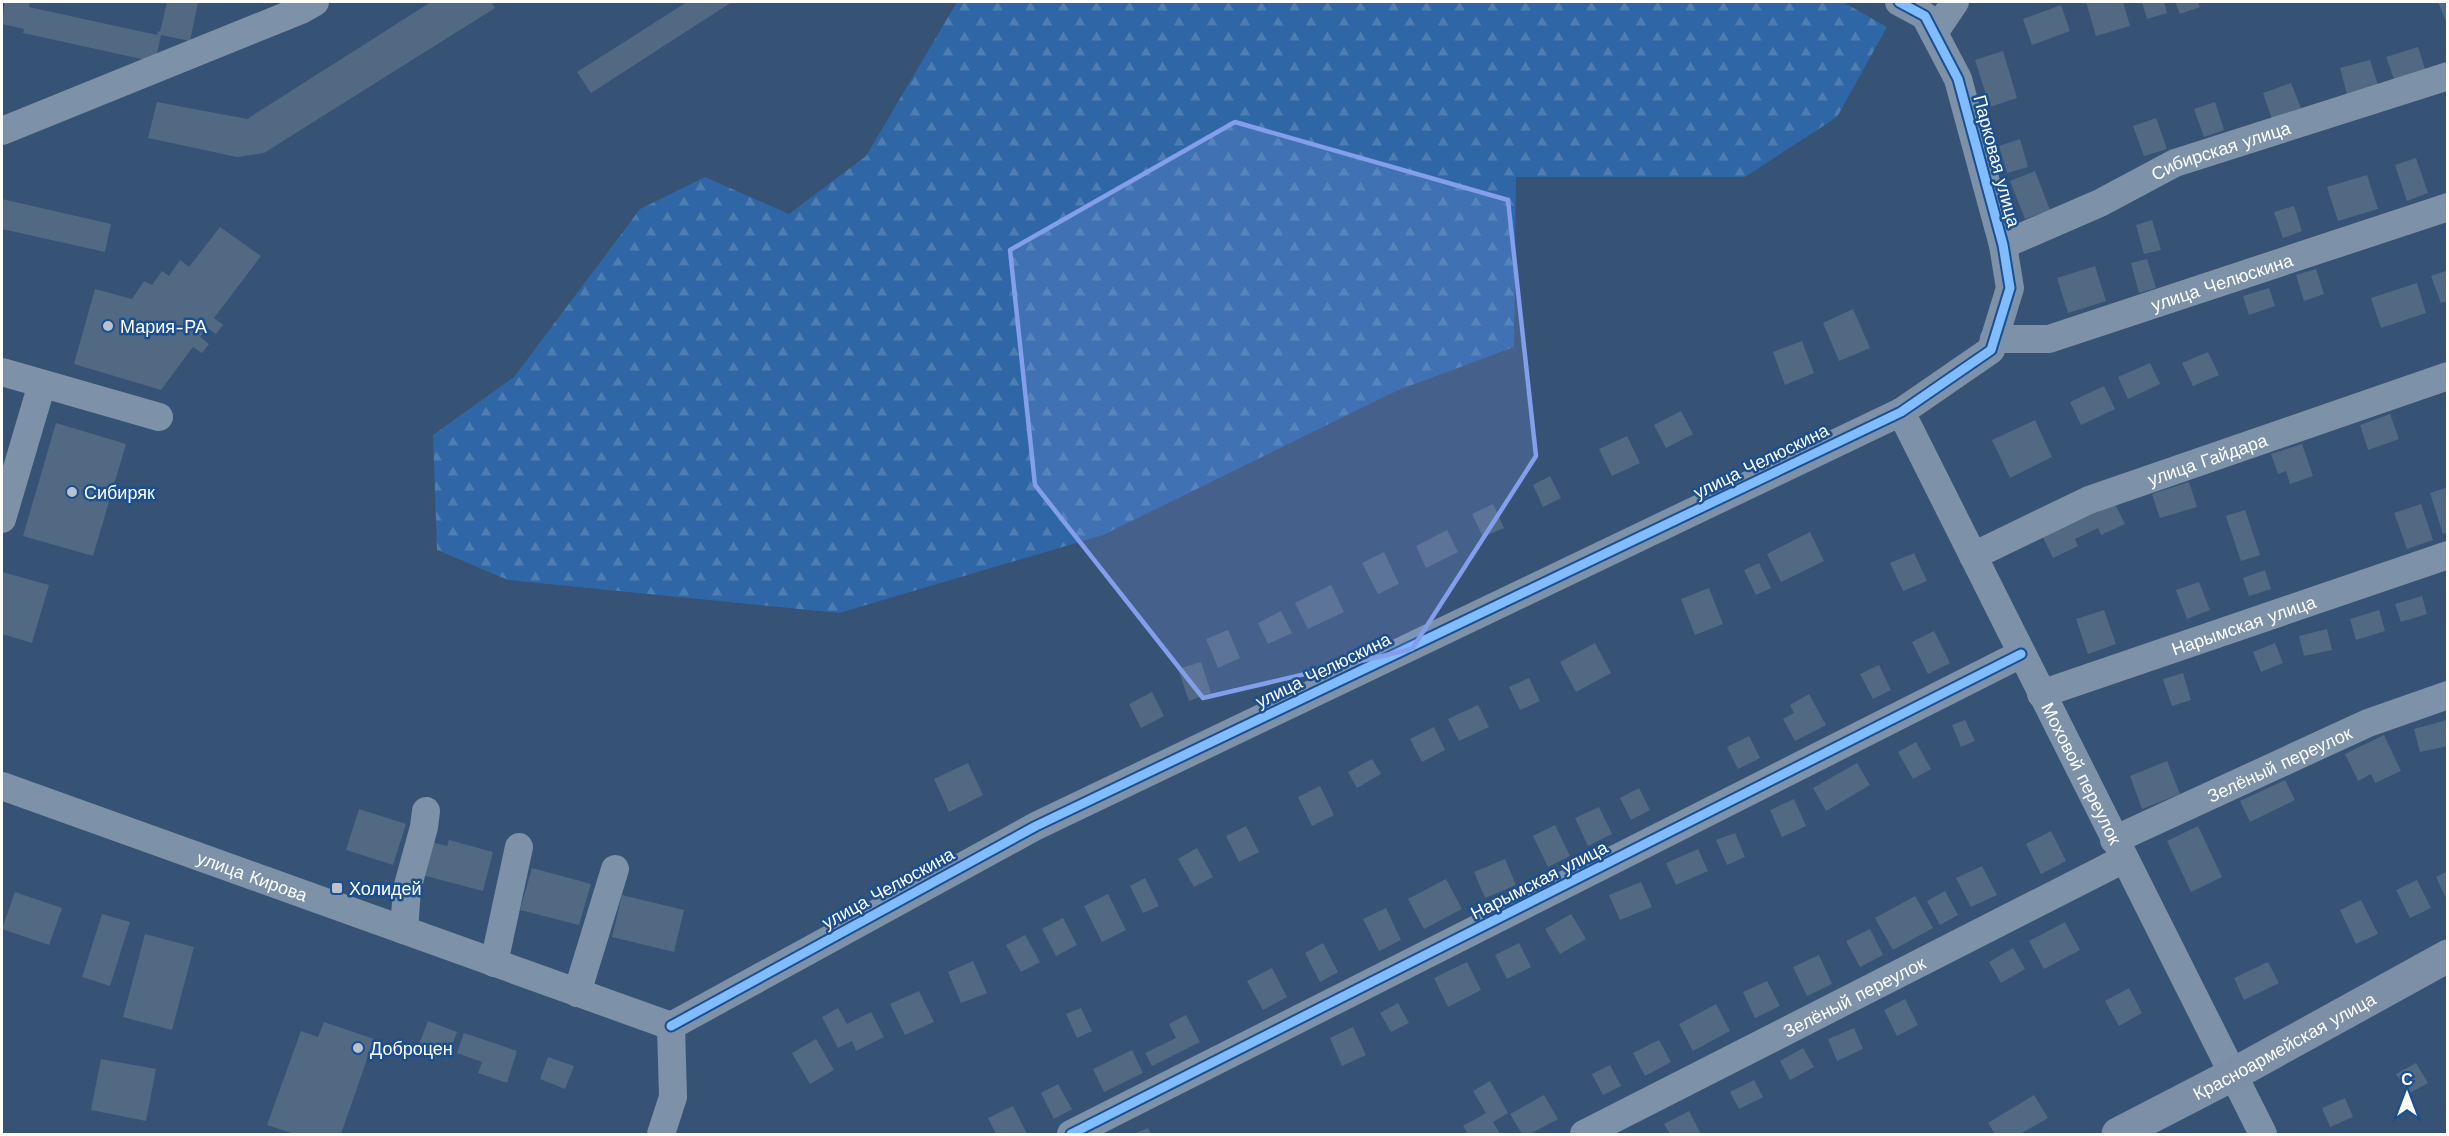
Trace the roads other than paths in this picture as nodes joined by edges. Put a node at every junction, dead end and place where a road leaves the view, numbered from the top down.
1 (315, 2) edge
2 (1899, 2) edge
3 (1954, 2) edge
4 (1934, 33) junction
5 (2448, 76) edge
6 (2, 131) edge
7 (2448, 207) edge
8 (2003, 245) junction
9 (1993, 344) junction
10 (2, 372) edge
11 (2448, 376) edge
12 (42, 384) junction
13 (1901, 412) junction
14 (159, 417) dead end
15 (2, 519) edge
16 (2448, 555) edge
17 (1973, 556) junction
18 (2021, 654) junction
19 (2041, 694) junction
20 (2448, 695) edge
21 (2, 786) edge
22 (426, 811) dead end
23 (519, 847) dead end
24 (2119, 849) junction
25 (615, 869) dead end
26 (404, 930) junction
27 (2448, 956) edge
28 (494, 963) junction
29 (577, 993) junction
30 (670, 1026) junction
31 (2232, 1075) junction
32 (662, 1134) edge
33 (1071, 1134) edge
34 (1584, 1134) edge
35 (2118, 1134) edge
36 (2263, 1134) edge

1 - 6 street
2 - 4 street, Парковая улица
3 - 4 street
4 - 8 street, Парковая улица
5 - 8 street, Сибирская улица
7 - 9 street, улица Челюскина
8 - 9 street, Парковая улица
9 - 13 street, улица Челюскина
10 - 12 street
11 - 17 street, улица Гайдара
12 - 14 street
12 - 15 street
13 - 17 street, Моховой переулок
13 - 30 street, улица Челюскина
16 - 19 street, Нарымская улица
17 - 18 street, Моховой переулок
18 - 19 street, Моховой переулок
18 - 33 street, Нарымская улица
19 - 24 street, Моховой переулок
20 - 24 street, Зелёный переулок
21 - 26 street, улица Кирова
22 - 26 street
23 - 28 street
24 - 31 street, Моховой переулок
24 - 34 street, Зелёный переулок
25 - 29 street
26 - 28 street, улица Кирова
27 - 31 main road, Красноармейская улица
28 - 29 street, улица Кирова
29 - 30 street, улица Кирова
30 - 32 street
31 - 35 main road, Красноармейская улица
31 - 36 street, Моховой переулок

